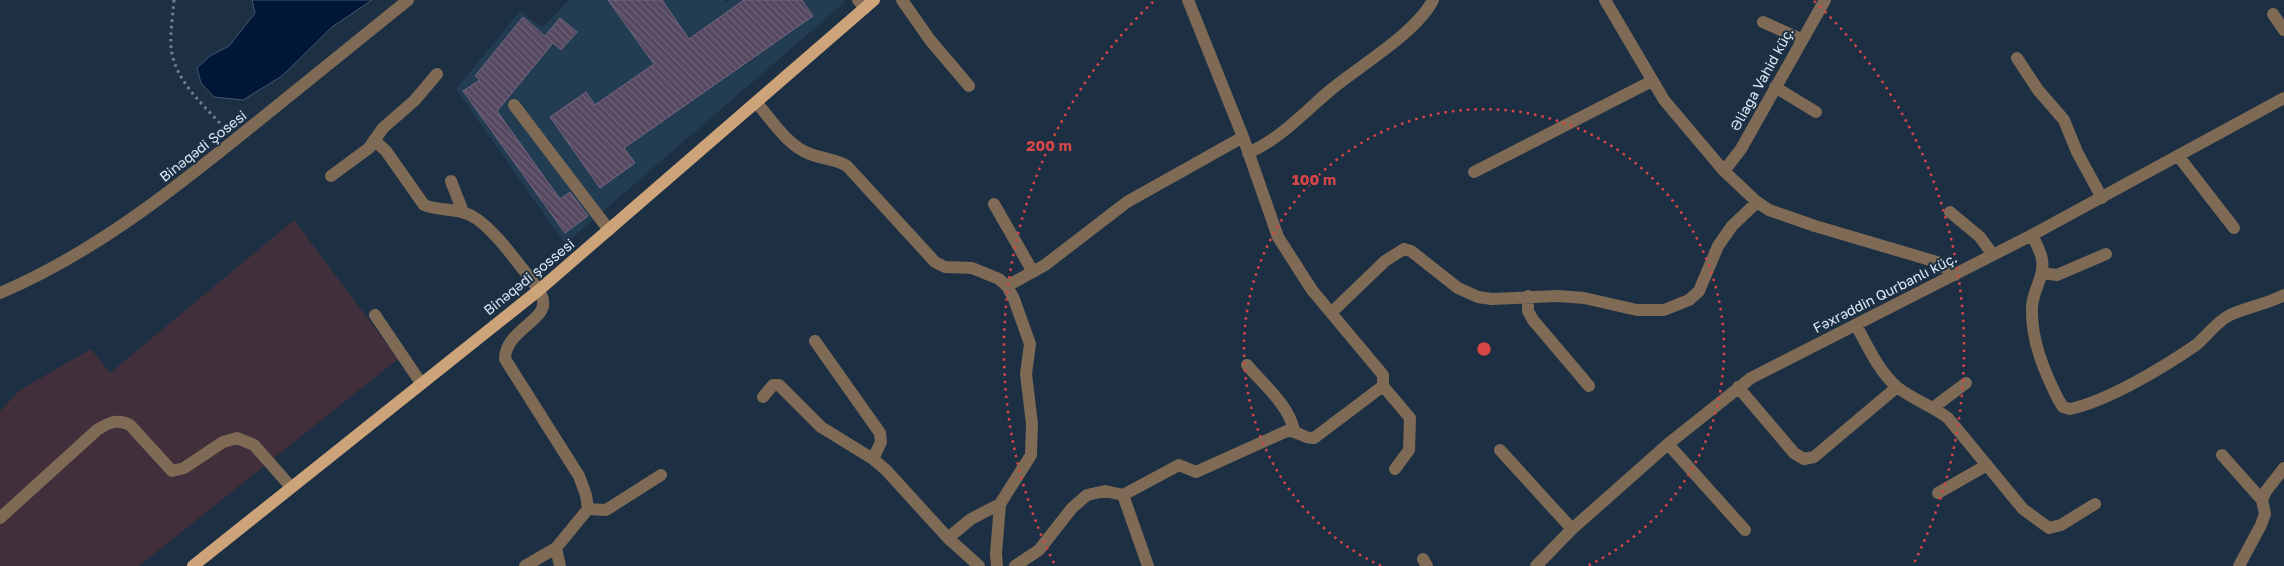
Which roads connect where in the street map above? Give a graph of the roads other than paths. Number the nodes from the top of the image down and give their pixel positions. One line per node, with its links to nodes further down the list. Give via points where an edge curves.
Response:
1 (408, 0): 44 (street, Binəqədi Şosesi, via 176,188 103,239 61,264)
2 (902, 0): 15 (street)
3 (1188, 0): 21 (street)
4 (1432, 0): 23 (street, via 1403,34 1331,89 1272,140)
5 (1605, 0): 14 (street)
6 (1825, 0): 11 (street, Əliağa Vahid küç.)
7 (866, 3): 18 (main road, Binəqədi şossesi)
8 (2273, 14): 10 (street)
9 (1763, 22): 11 (street)
10 (2284, 30)
11 (1801, 39): 16 (street, Əliağa Vahid küç.)
12 (2017, 58): 29 (street, via 2038,90 2064,120)
13 (437, 74): 22 (street)
14 (1652, 81): 25 (street); 26 (street)
15 (969, 86)
16 (1775, 87): 20 (street); 25 (street, Əliağa Vahid küç.)
17 (2284, 98): 24 (street, Fəxrəddin Qurbanlı küç.)
18 (757, 103): 35 (main road, Binəqədi şossesi); 42 (street, via 799,148 847,166 935,262 945,267 972,268 988,273)
19 (514, 105): 35 (street)
20 (1816, 112)
21 (1243, 137): 23 (street); 39 (street, via 1128,202)
22 (374, 140): 27 (street, via 355,160); 32 (street, via 386,151 424,205)
23 (1248, 153): 47 (street, via 1265,206 1282,244 1312,290)
24 (2179, 157): 29 (street, Fəxrəddin Qurbanlı küç.); 34 (street)
25 (1724, 171): 30 (street)
26 (1474, 172)
27 (331, 176)
28 (451, 181): 32 (street)
29 (2102, 198): 36 (street, Fəxrəddin Qurbanlı küç.)
30 (1757, 202): 41 (street, via 1806,224 1936,262); 46 (street, via 1732,226 1718,246 1699,291 1675,307 1637,310 1584,298)
31 (994, 204): 39 (street)
32 (463, 212): 43 (street, via 490,231)
33 (1950, 212): 38 (street, via 1980,237)
34 (2234, 228)
35 (609, 230): 43 (main road, Binəqədi şossesi)
36 (2032, 235): 38 (street, Fəxrəddin Qurbanlı küç.); 40 (street, via 2042,259)
37 (2106, 254): 40 (street, via 2057,275)
38 (1993, 255): 41 (street, Fəxrəddin Qurbanlı küç.)
39 (1033, 272): 42 (street)
40 (2042, 273): 45 (street, via 2033,295 2035,339 2046,375 2058,399 2063,407 2070,409 2115,391 2163,366 2205,338 2215,325 2230,315)
41 (1954, 275): 49 (street, Fəxrəddin Qurbanlı küç.)
42 (1007, 286): 73 (street, via 1030,344 1026,389 1032,424 1031,455)
43 (539, 290): 52 (main road, Binəqədi şossesi); 75 (street, via 544,302 542,311 509,341 505,360 579,476)
44 (0, 293)
45 (2284, 295)
46 (1528, 296): 47 (street, via 1492,299 1466,292 1411,250 1404,249 1384,261); 55 (street, via 1532,320)
47 (1332, 312): 54 (street, via 1383,375)
48 (375, 315): 52 (street)
49 (1856, 325): 56 (street, Fəxrəddin Qurbanlı küç., via 1777,363); 57 (street)
50 (815, 340): 64 (street, via 880,433 881,442)
51 (1247, 365): 60 (street, via 1284,407)
52 (421, 383): 69 (main road, Binəqədi şossesi)
53 (1966, 383): 59 (street)
54 (1382, 386): 60 (street, via 1314,438 1306,438); 67 (street, via 1410,418 1409,450)
55 (1589, 386)
56 (1738, 387): 57 (street, via 1794,453 1804,459 1814,457); 61 (street, Fəxrəddin Qurbanlı küç.)
57 (1897, 387): 59 (street)
58 (763, 397): 64 (street, via 773,385 779,385 821,427)
59 (1934, 407): 65 (street, via 1948,418)
60 (1294, 430): 71 (street, via 1278,434 1196,472 1183,465 1174,466)
61 (1668, 444): 77 (street, Fəxrəddin Qurbanlı küç.); 78 (street)
62 (1500, 450): 77 (street)
63 (2222, 455): 72 (street)
64 (873, 459): 79 (street)
65 (1987, 465): 70 (street); 74 (street, via 2023,509 2049,528 2061,525)
66 (2284, 468): 72 (street)
67 (1395, 469)
68 (661, 475): 75 (street, via 606,510)
69 (291, 487): 76 (street, via 254,445 237,438 224,442 184,468 172,471 130,425 110,422 97,430); 81 (main road, Binəqədi şossesi)
70 (1938, 492)
71 (1123, 495): 86 (street, via 1104,491 1087,495 1072,508 1039,550); 87 (street)
72 (2262, 500): 89 (street, via 2265,514 2261,526)
73 (1000, 504): 79 (street, via 972,518); 85 (street)
74 (2095, 504)
75 (588, 509): 80 (street)
76 (0, 518)
77 (1572, 530): 88 (street, Fəxrəddin Qurbanlı küç.)
78 (1745, 530)
79 (948, 538): 84 (street)
80 (556, 548): 82 (street); 83 (street)
81 (193, 566)
82 (525, 566)
83 (560, 566)
84 (979, 566)
85 (997, 566)
86 (1015, 566)
87 (1148, 566)
88 (1536, 566)
89 (2239, 566)

